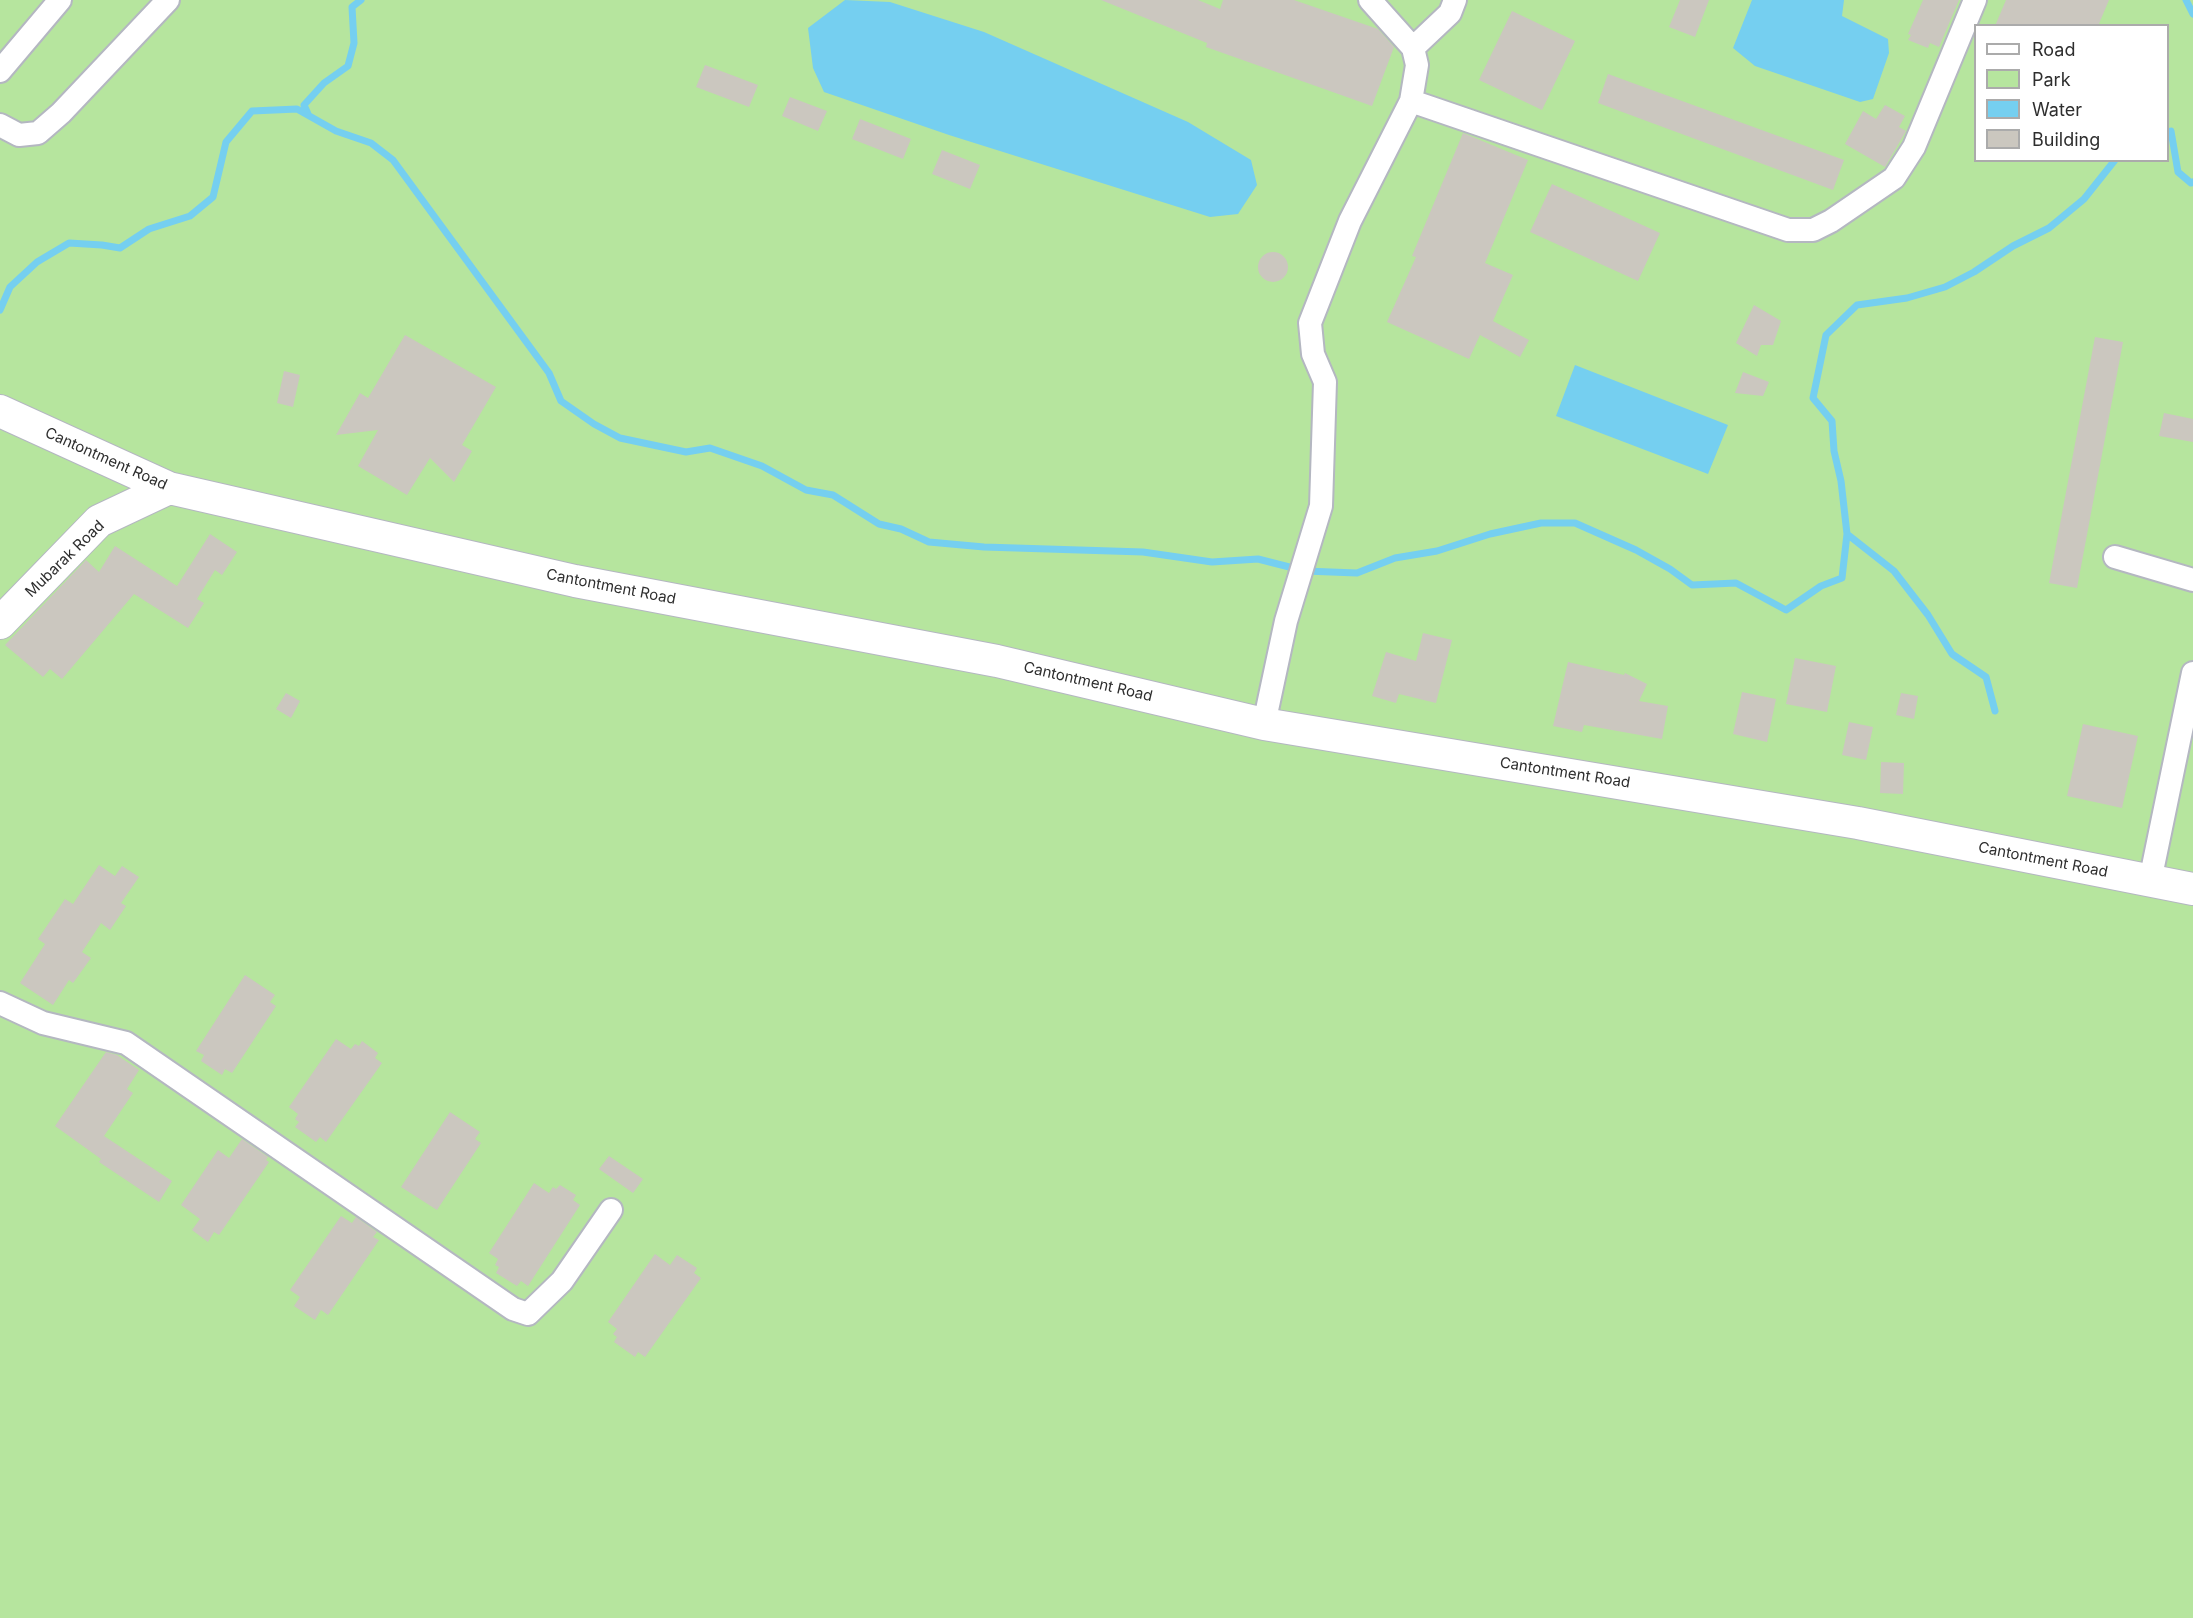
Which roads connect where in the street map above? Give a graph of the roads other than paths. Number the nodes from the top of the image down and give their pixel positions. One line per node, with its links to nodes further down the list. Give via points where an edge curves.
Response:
1 (60, 0): 7 (street)
2 (168, 0): 9 (street, via 38,134 19,135)
3 (1370, 0): 6 (street)
4 (1455, 0): 6 (street, via 1450,13)
5 (1975, 0): 8 (street, via 1914,147 1894,178 1813,230 1788,230)
6 (1413, 48): 8 (street, via 1417,65)
7 (0, 71)
8 (1411, 101): 16 (street, via 1350,221 1310,323 1313,354 1326,382 1321,506 1286,621)
9 (0, 125)
10 (0, 411): 11 (street, Cantontment Road)
11 (169, 488): 14 (street, Mubarak Road, via 99,521); 16 (street, Cantontment Road, via 575,581 997,661)
12 (2115, 557): 13 (street)
13 (2193, 580)
14 (0, 623)
15 (2193, 673): 17 (street)
16 (1264, 724): 17 (street, Cantontment Road, via 1858,822)
17 (2150, 881): 18 (street, Cantontment Road)
18 (2193, 889)
19 (0, 1004): 20 (street, via 43,1023 126,1043 513,1309 528,1314 562,1281)
20 (611, 1210)

